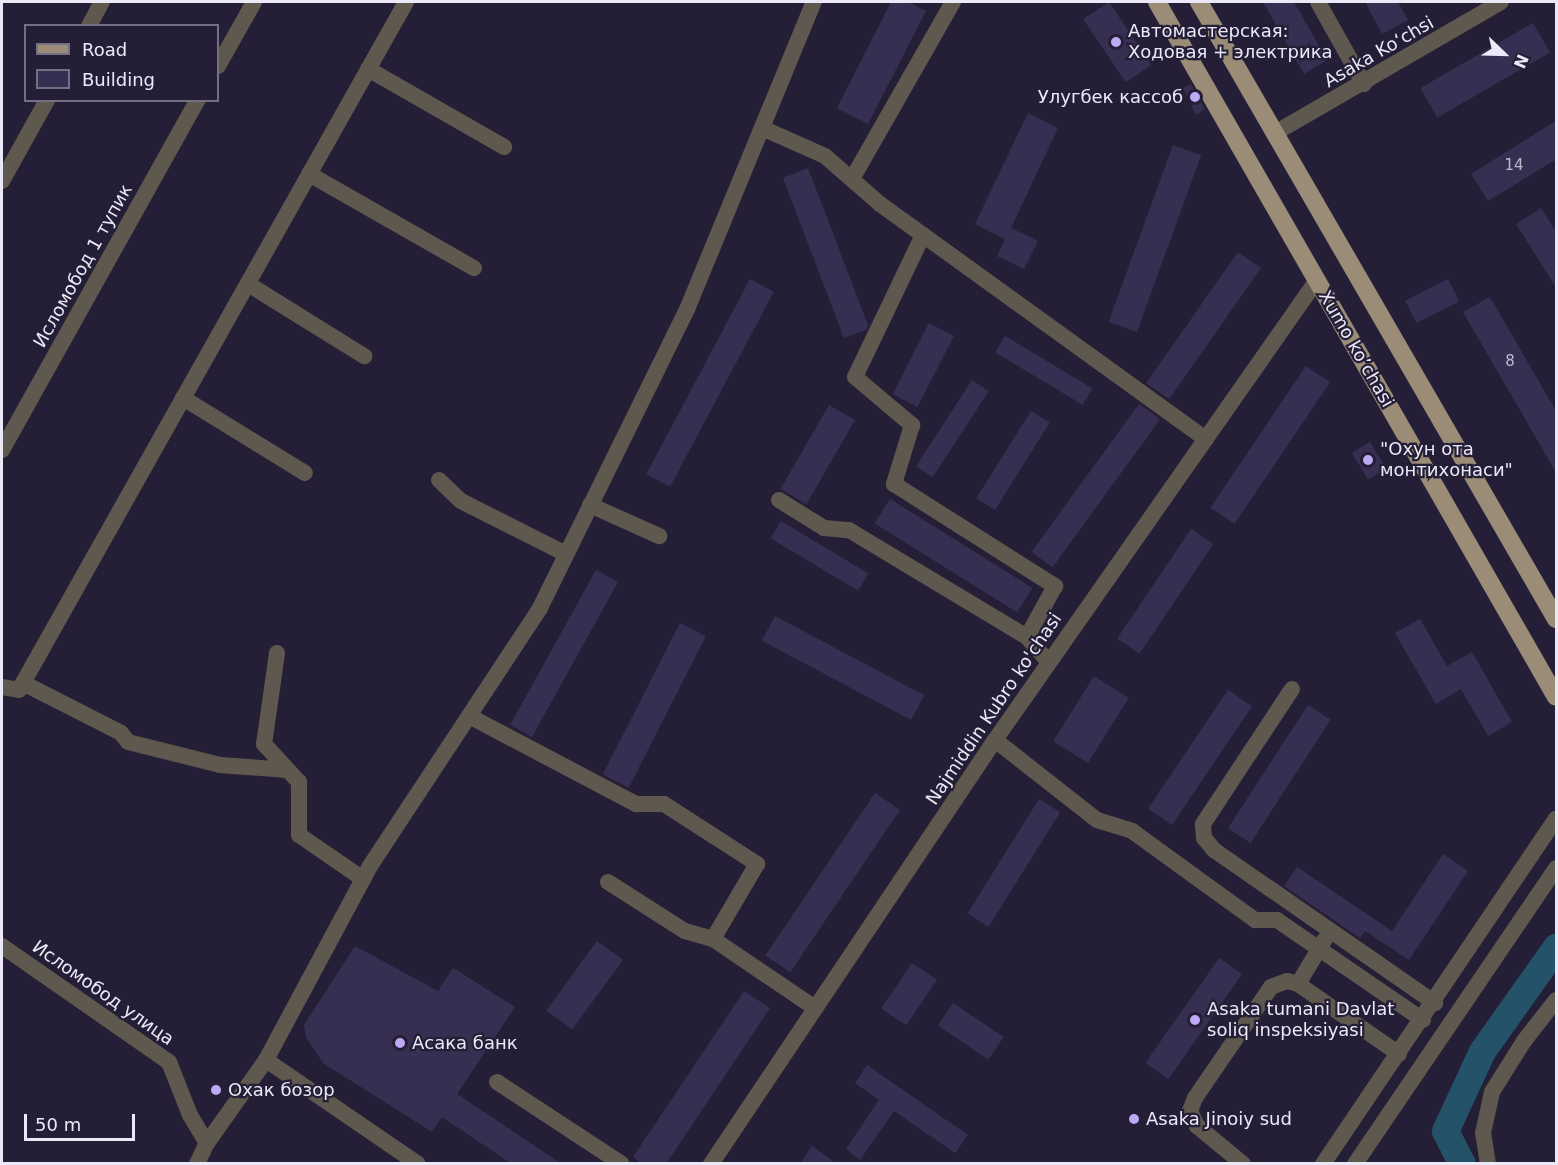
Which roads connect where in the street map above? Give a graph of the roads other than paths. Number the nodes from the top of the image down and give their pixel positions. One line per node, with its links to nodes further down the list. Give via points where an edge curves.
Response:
1 (102, 2): 10 (street)
2 (254, 2): 11 (street)
3 (406, 2): 12 (street)
4 (814, 2): 16 (street)
5 (953, 2): 20 (street)
6 (1157, 2): 24 (main road, Xumo ko’chasi)
7 (1199, 2): 17 (main road)
8 (1318, 2): 13 (street)
9 (1501, 2): 13 (street, Asaka Koʻchsi)
10 (90, 24)
11 (219, 64)
12 (368, 69): 18 (street); 19 (street)
13 (1364, 84): 17 (street, Asaka Koʻchsi)
14 (46, 102): 21 (street)
15 (197, 102): 29 (street, Исломобод 1 тупик)
16 (762, 128): 20 (street, via 825,156); 33 (street, via 688,308)
17 (1275, 133): 36 (main road)
18 (504, 147)
19 (309, 174): 23 (street); 25 (street)
20 (852, 179): 22 (street)
21 (2, 181)
22 (923, 235): 28 (street); 37 (street, via 855,377 912,425 894,484 1055,586)
23 (474, 268)
24 (1317, 280): 28 (street, Najmiddin Kubro ko'chasi); 43 (main road, Xumo ko’chasi)
25 (248, 284): 26 (street); 27 (street)
26 (364, 356)
27 (183, 398): 30 (street); 40 (street)
28 (1206, 439): 39 (street, Najmiddin Kubro ko'chasi)
29 (2, 450)
30 (305, 473)
31 (439, 480): 35 (street, via 461,501)
32 (779, 500): 37 (street, via 824,528 849,530)
33 (590, 505): 34 (street); 35 (street)
34 (659, 536)
35 (566, 554): 44 (street, via 540,608)
36 (1557, 619)
37 (1027, 637): 39 (street)
38 (277, 653): 46 (street, via 264,744)
39 (1049, 662): 45 (street, Najmiddin Kubro ko'chasi)
40 (23, 683): 41 (street, via 19,690); 46 (street, via 121,733 128,742 220,765)
41 (2, 687)
42 (1292, 688): 51 (street, via 1203,824 1204,838 1214,850)
43 (1557, 697)
44 (468, 716): 49 (street); 52 (street, via 636,804 664,804 757,864)
45 (995, 740): 54 (street, via 1097,819 1132,831 1255,920 1277,920); 58 (street, Najmiddin Kubro ko'chasi)
46 (288, 770): 49 (street, via 299,782 299,836)
47 (1557, 818): 57 (street)
48 (1557, 868): 65 (street)
49 (363, 879): 61 (street)
50 (608, 882): 52 (street, via 685,931)
51 (1330, 931): 54 (street); 57 (street)
52 (713, 939): 58 (street)
53 (2, 946): 64 (street, Исломобод улица, via 169,1062 190,1115)
54 (1320, 949): 55 (street); 59 (street)
55 (1298, 984): 60 (street); 70 (street, via 1287,981 1271,987 1192,1103 1190,1112 1197,1126)
56 (1557, 1000): 73 (street, via 1524,1041 1492,1092 1483,1133)
57 (1435, 1003): 59 (street)
58 (815, 1008): 69 (street, Najmiddin Kubro ko'chasi)
59 (1423, 1020): 60 (street)
60 (1399, 1054): 63 (street)
61 (266, 1060): 64 (street); 67 (street)
62 (497, 1082): 68 (street)
63 (1347, 1129): 65 (street); 71 (street)
64 (207, 1143): 66 (street)
65 (1368, 1143): 72 (street)
66 (197, 1164)
67 (418, 1164)
68 (622, 1164)
69 (711, 1164)
70 (1243, 1164)
71 (1323, 1164)
72 (1355, 1164)
73 (1488, 1164)

